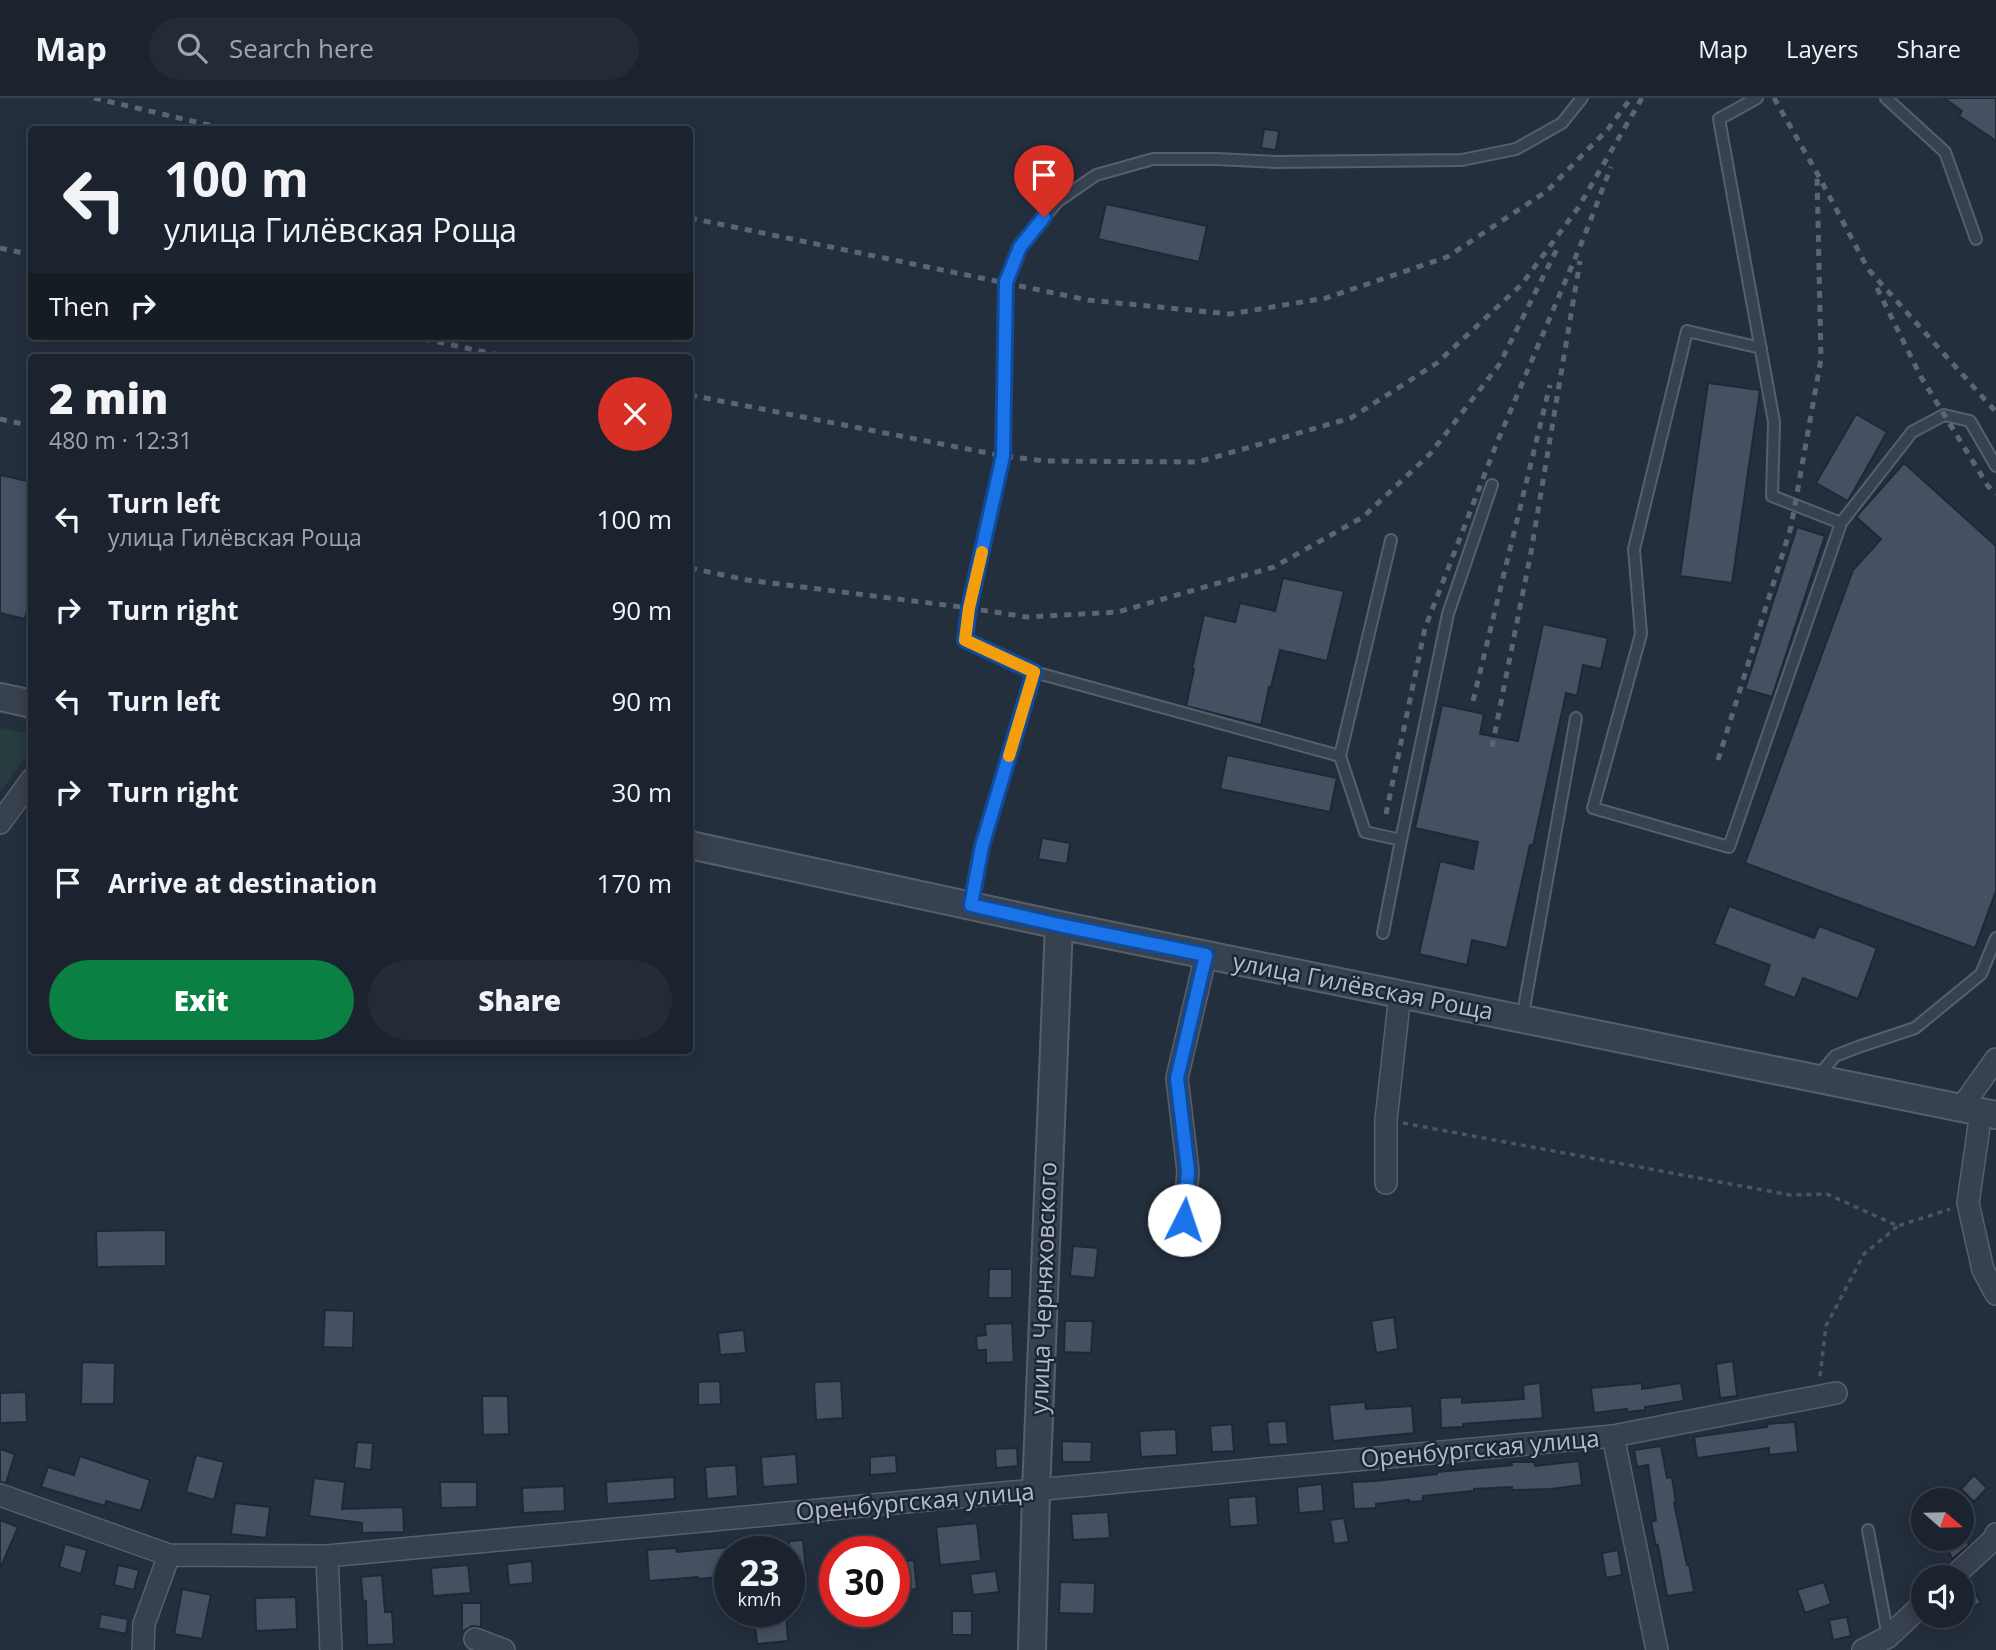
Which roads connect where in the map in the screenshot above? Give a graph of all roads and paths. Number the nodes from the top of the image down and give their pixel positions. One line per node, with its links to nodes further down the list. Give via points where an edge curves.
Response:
1 (1582, 98): 10 (lane, via 1562,124 1516,149 1462,160 1153,159 1096,175 1057,202 1020,247 1006,282 1003,456 965,640)
2 (1757, 98): 5 (lane, via 1719,119)
3 (1886, 98): 4 (lane, via 1945,152)
4 (1976, 239)
5 (1761, 348): 8 (lane, via 1774,422 1772,496); 8 (lane, via 1687,331 1634,549 1641,634 1593,808 1729,847)
6 (1996, 466): 8 (lane, via 1970,421 1944,415 1912,432)
7 (1492, 485): 17 (lane, via 1448,614)
8 (1841, 523)
9 (1391, 540): 14 (lane)
10 (1034, 672): 14 (lane); 19 (lane, via 982,846)
11 (0, 697): 12 (street)
12 (28, 703)
13 (1576, 718): 25 (lane)
14 (1339, 756): 17 (lane, via 1365,832)
15 (28, 784): 16 (street)
16 (0, 823)
17 (1401, 840): 21 (lane)
18 (693, 846): 19 (street, улица Гилёвская Роща)
19 (971, 905): 20 (street, улица Гилёвская Роща)
20 (1059, 925): 23 (street, улица Гилёвская Роща); 37 (street, улица Черняховского)
21 (1383, 933)
22 (1996, 938): 27 (lane, via 1981,974 1915,1028 1835,1056)
23 (1206, 955): 24 (street, улица Гилёвская Роща); 32 (street, via 1177,1078 1188,1171)
24 (1401, 995): 25 (street, улица Гилёвская Роща); 29 (street)
25 (1522, 1019): 27 (street, улица Гилёвская Роща)
26 (1996, 1059): 28 (street)
27 (1816, 1079): 28 (street, улица Гилёвская Роща)
28 (1980, 1112): 31 (street)
29 (1385, 1120): 30 (street); 33 (path, via 1790,1195 1827,1194)
30 (1386, 1183)
31 (1968, 1203): 33 (path); 34 (street, via 1983,1270)
32 (1184, 1220)
33 (1898, 1226): 35 (path, via 1864,1254 1826,1326)
34 (1996, 1294)
35 (1827, 1395): 36 (street, Оренбургская улица)
36 (1614, 1436): 37 (street, Оренбургская улица); 51 (street)
37 (1036, 1491): 42 (street, Оренбургская улица); 50 (street, улица Черняховского)
38 (0, 1495): 41 (street, Оренбургская улица)
39 (1868, 1530): 46 (lane)
40 (1996, 1534): 43 (street)
41 (169, 1555): 42 (street, Оренбургская улица); 47 (street, via 144,1624)
42 (327, 1556): 48 (street)
43 (1966, 1565)
44 (1911, 1619): 46 (street)
45 (475, 1639): 49 (street)
46 (1891, 1644): 52 (street)
47 (143, 1650)
48 (331, 1650)
49 (504, 1650)
50 (1029, 1650)
51 (1657, 1650)
52 (1863, 1650)

